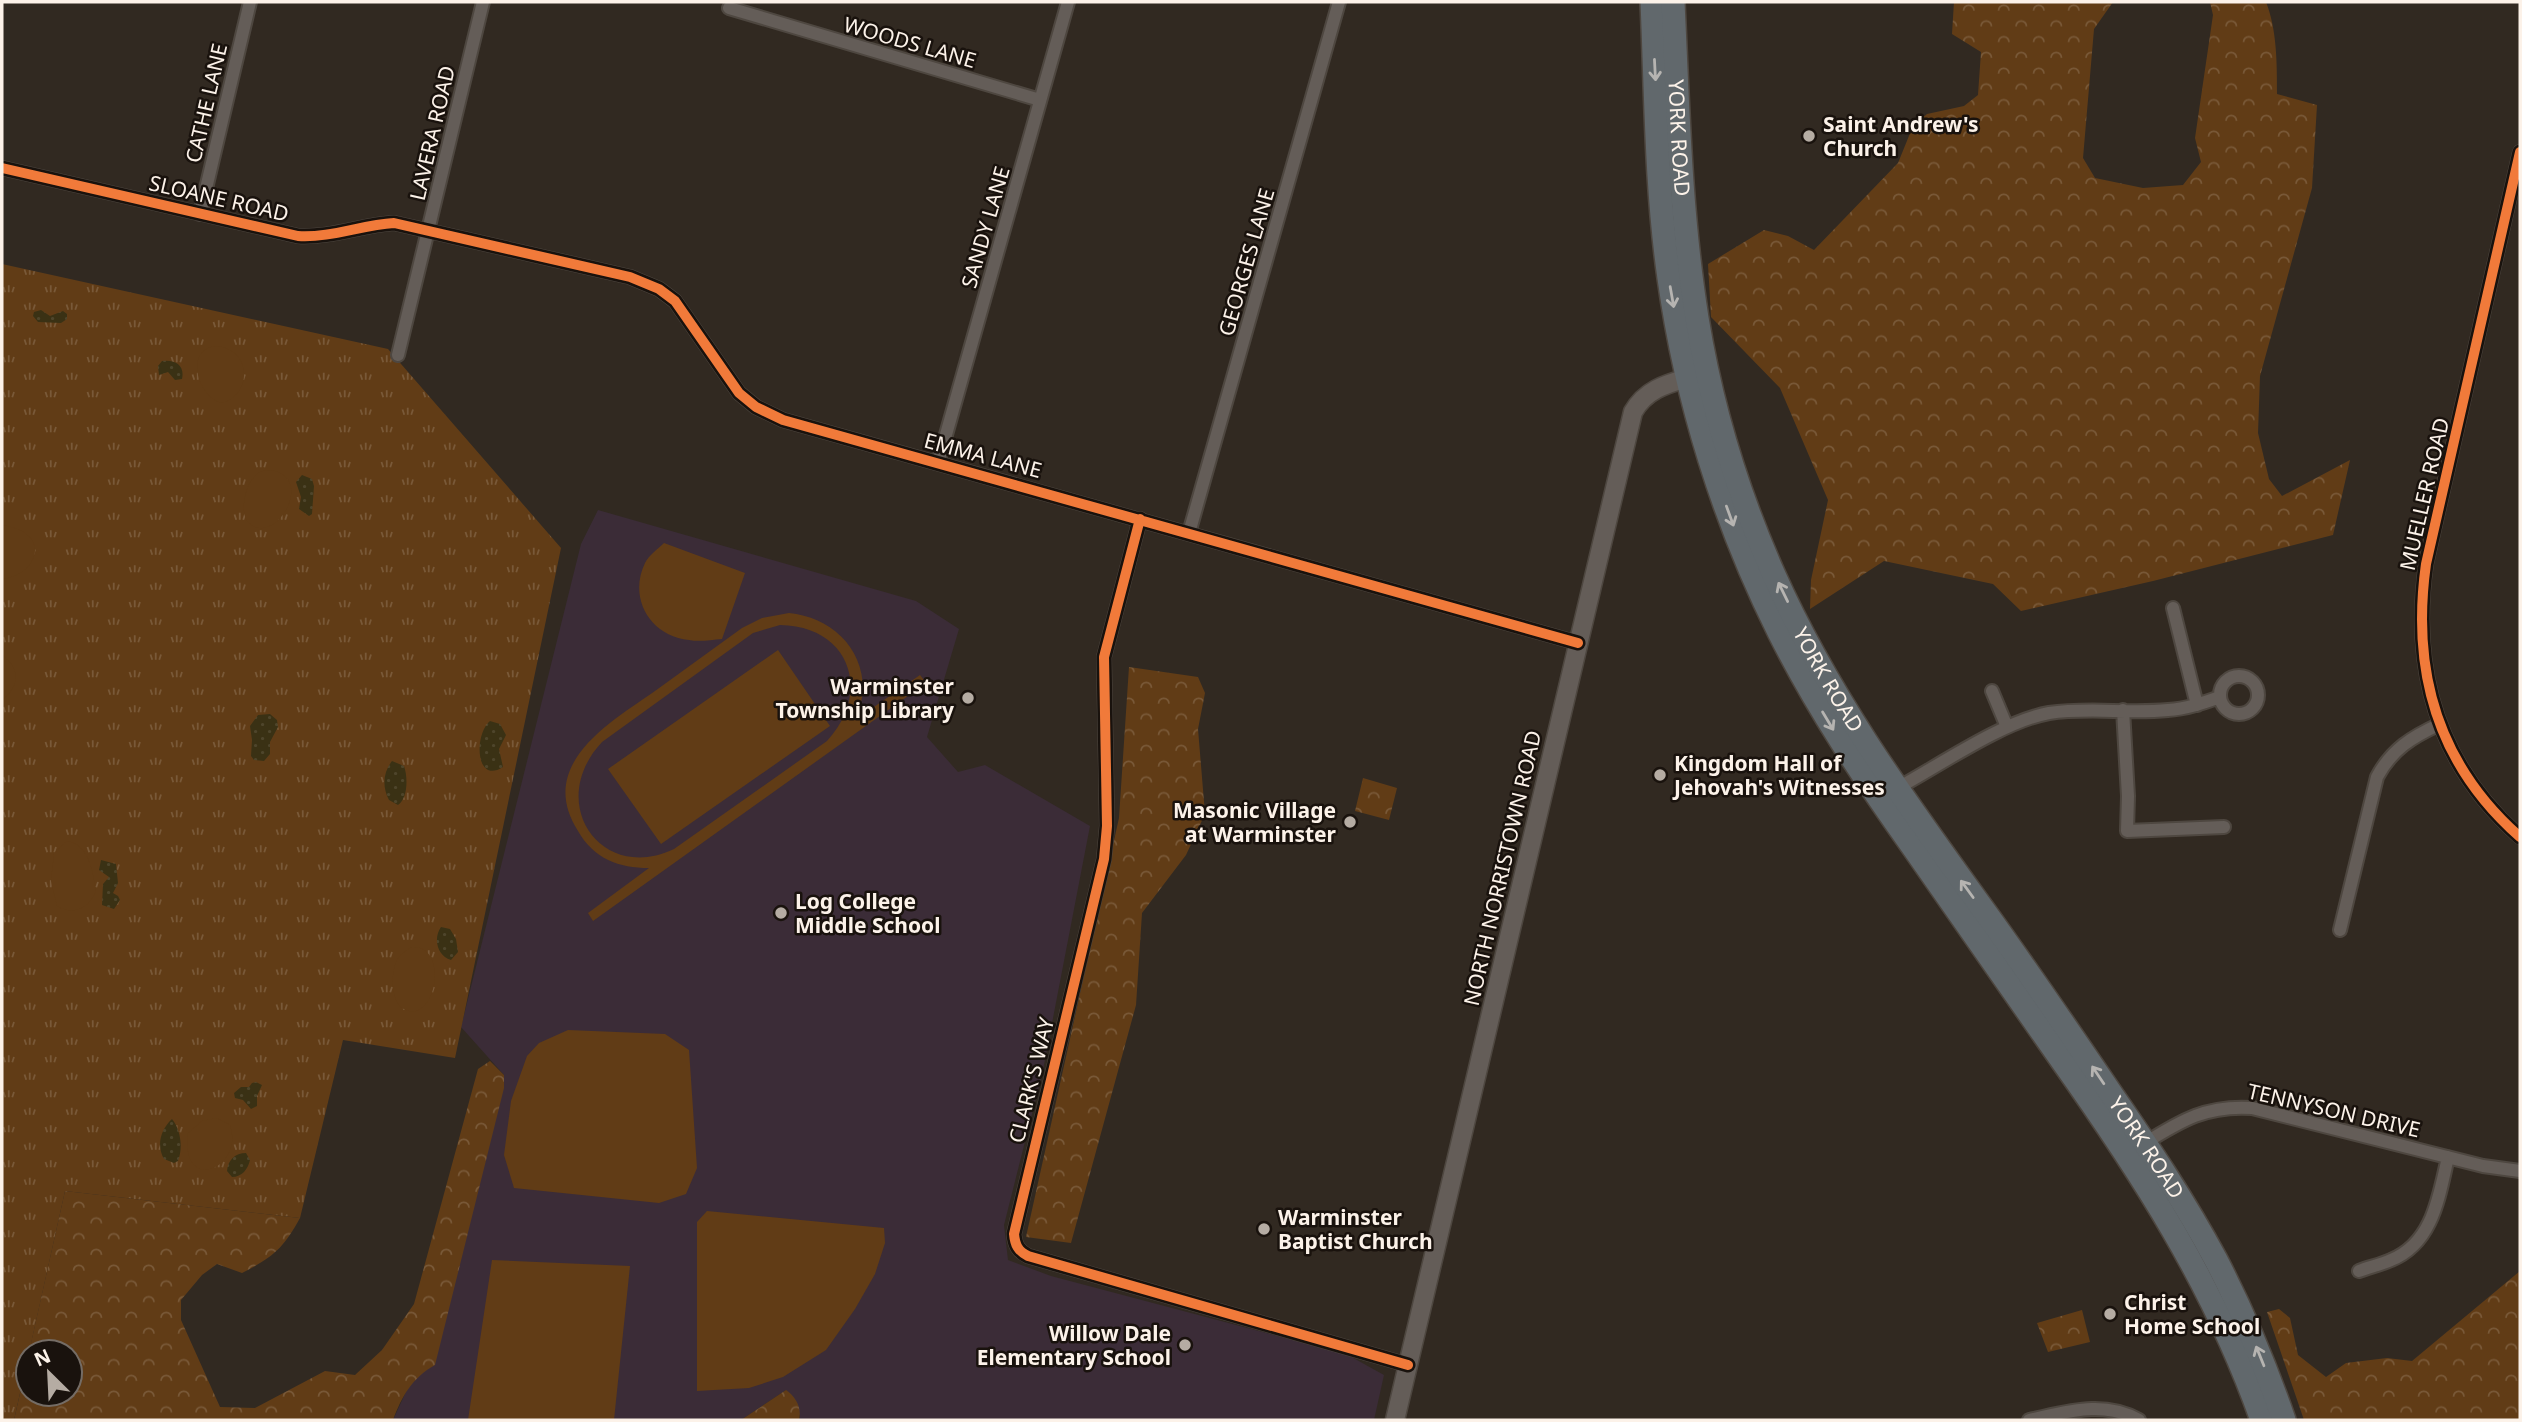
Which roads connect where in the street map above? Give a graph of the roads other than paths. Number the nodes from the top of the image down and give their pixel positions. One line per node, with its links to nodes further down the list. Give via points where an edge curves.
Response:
1 (250, 2): 11 (street, CATHE LANE)
2 (483, 2): 12 (street, LAVERA ROAD)
3 (1068, 2): 8 (street, SANDY LANE)
4 (1339, 2): 17 (street, GEORGES LANE)
5 (1652, 2): 14 (highway, YORK ROAD, one-way to 14, via 1669,279)
6 (1673, 2): 14 (highway, YORK ROAD)
7 (729, 8): 8 (street, WOODS LANE)
8 (1040, 100): 15 (street, SANDY LANE)
9 (2520, 152): 24 (street, MUELLER ROAD, via 2426,564 2422,655)
10 (2, 168): 11 (street, SLOANE ROAD)
11 (200, 214): 12 (street, SLOANE ROAD, via 298,236 326,236 394,223)
12 (429, 230): 13 (street, LAVERA ROAD); 15 (street, EMMA LANE, via 647,283 683,311 725,375 756,407 783,420)
13 (398, 355)
14 (1698, 375): 19 (street, NORTH NORRISTOWN ROAD, via 1658,387 1633,412); 26 (highway, YORK ROAD, via 1719,485 1756,583 1817,703)
15 (938, 463): 16 (street, EMMA LANE)
16 (1140, 519): 17 (street, EMMA LANE); 34 (street, CLARK'S WAY, via 1104,657 1104,859 1015,1243 1028,1256)
17 (1189, 533): 19 (street, EMMA LANE)
18 (2173, 608): 22 (street)
19 (1578, 643): 34 (street, NORTH NORRISTOWN ROAD)
20 (1992, 691): 25 (street)
21 (2220, 697): 22 (street)
22 (2197, 705): 23 (street)
23 (2123, 710): 25 (street, via 2045,714); 27 (street, via 2127,831)
24 (2440, 724): 28 (street, MUELLER ROAD, via 2466,776); 29 (street, via 2398,748 2377,778)
25 (2007, 727): 26 (street)
26 (1888, 793): 30 (highway, YORK ROAD, one-way to 26); 38 (highway, YORK ROAD, via 2155,1197 2197,1270)
27 (2224, 827)
28 (2520, 837)
29 (2340, 930)
30 (2145, 1143): 31 (street, TENNYSON DRIVE, via 2180,1121 2235,1107 2265,1110); 39 (highway, YORK ROAD, one-way to 30, via 2230,1287)
31 (2448, 1157): 32 (street, TENNYSON DRIVE); 33 (street, via 2436,1209 2423,1234 2402,1254)
32 (2520, 1171)
33 (2358, 1271)
34 (1408, 1365): 35 (street, NORTH NORRISTOWN ROAD)
35 (1395, 1420)
36 (2029, 1420): 37 (street, via 2098,1408)
37 (2139, 1420)
38 (2262, 1420)
39 (2284, 1420)

